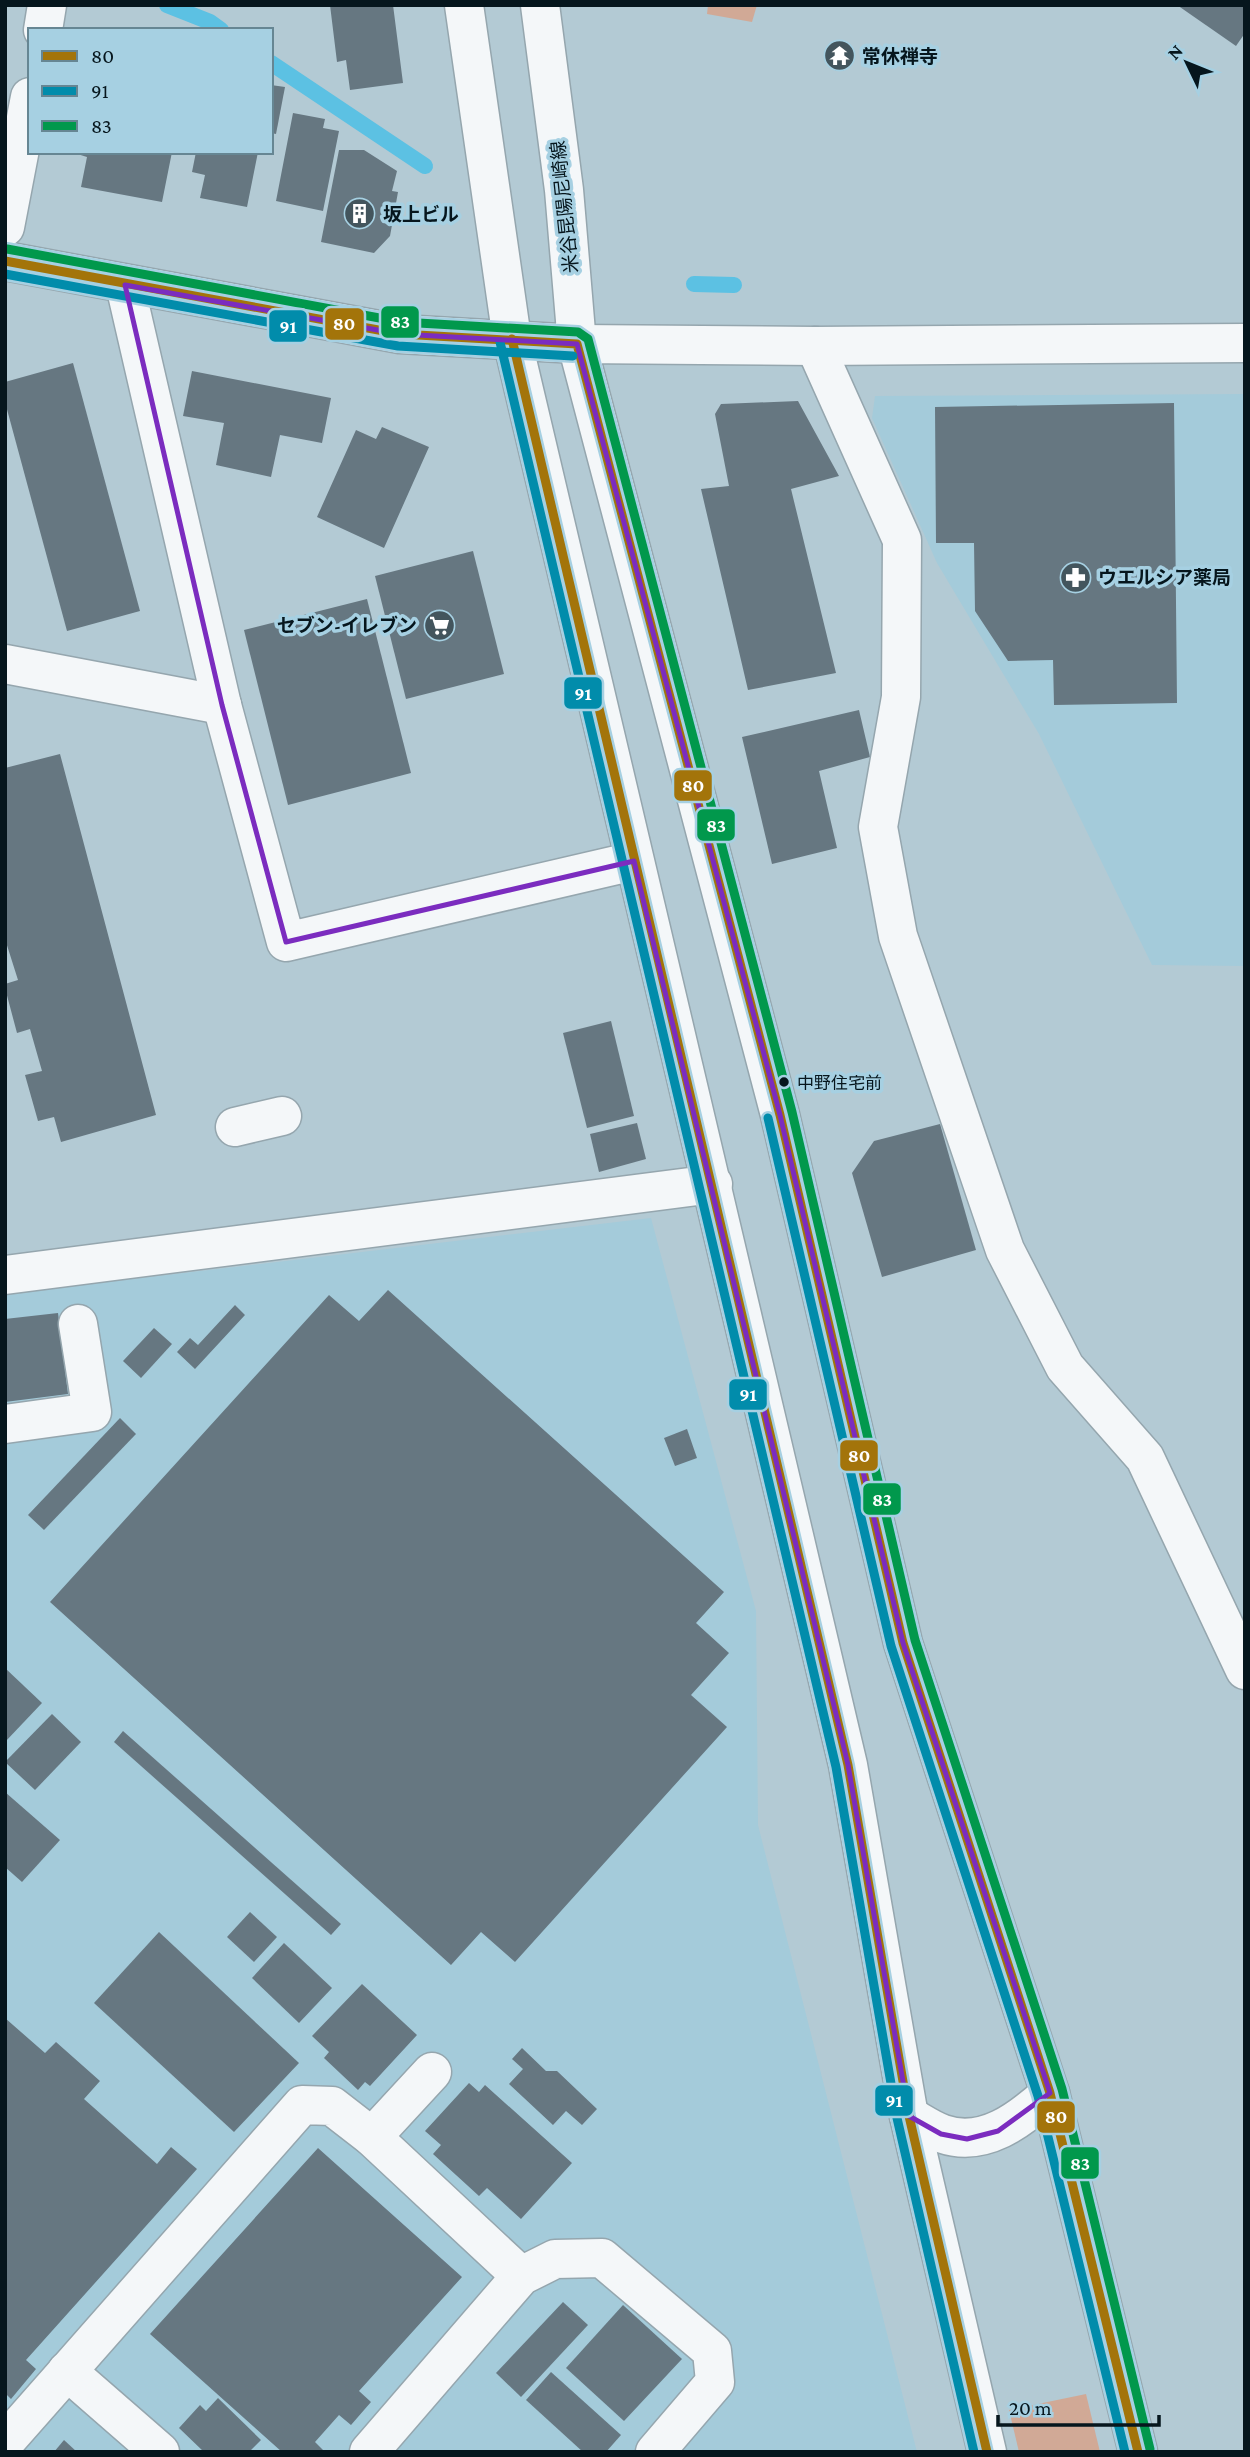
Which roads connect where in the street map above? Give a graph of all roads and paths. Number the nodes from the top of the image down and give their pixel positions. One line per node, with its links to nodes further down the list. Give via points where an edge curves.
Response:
1 (47, 5): 4 (street)
2 (464, 5): 9 (street)
3 (541, 5): 11 (street, 米谷昆陽尼崎線)
4 (43, 28)
5 (28, 107): 6 (street)
6 (5, 227)
7 (5, 261): 8 (street)
8 (125, 285): 9 (street, via 400,334); 14 (street)
9 (512, 339): 11 (street); 15 (street)
10 (1245, 342): 12 (street)
11 (577, 344): 12 (street); 24 (street, 米谷昆陽尼崎線, via 780,1115 903,1643)
12 (815, 346): 22 (street, via 902,540 901,697 878,827 898,936 1005,1251 1065,1367 1145,1458)
13 (5, 664): 14 (street)
14 (222, 705): 15 (street, via 286,942)
15 (634, 861): 18 (street)
16 (282, 1116): 17 (street)
17 (235, 1127)
18 (713, 1184): 19 (street); 25 (street, via 848,1765)
19 (5, 1275)
20 (78, 1324): 21 (street, via 92,1412)
21 (5, 1424)
22 (1245, 1670)
23 (432, 2072): 26 (street)
24 (1050, 2093): 25 (street, via 998,2131 967,2139 941,2134); 34 (street, 米谷昆陽尼崎線)
25 (909, 2116): 33 (street)
26 (372, 2137): 27 (street); 28 (street, via 332,2106 302,2105)
27 (521, 2276): 31 (street); 32 (street, via 555,2259 602,2258 712,2351 715,2382)
28 (67, 2371): 29 (street); 30 (street)
29 (5, 2442)
30 (160, 2452)
31 (369, 2452)
32 (655, 2452)
33 (987, 2452)
34 (1138, 2452)

